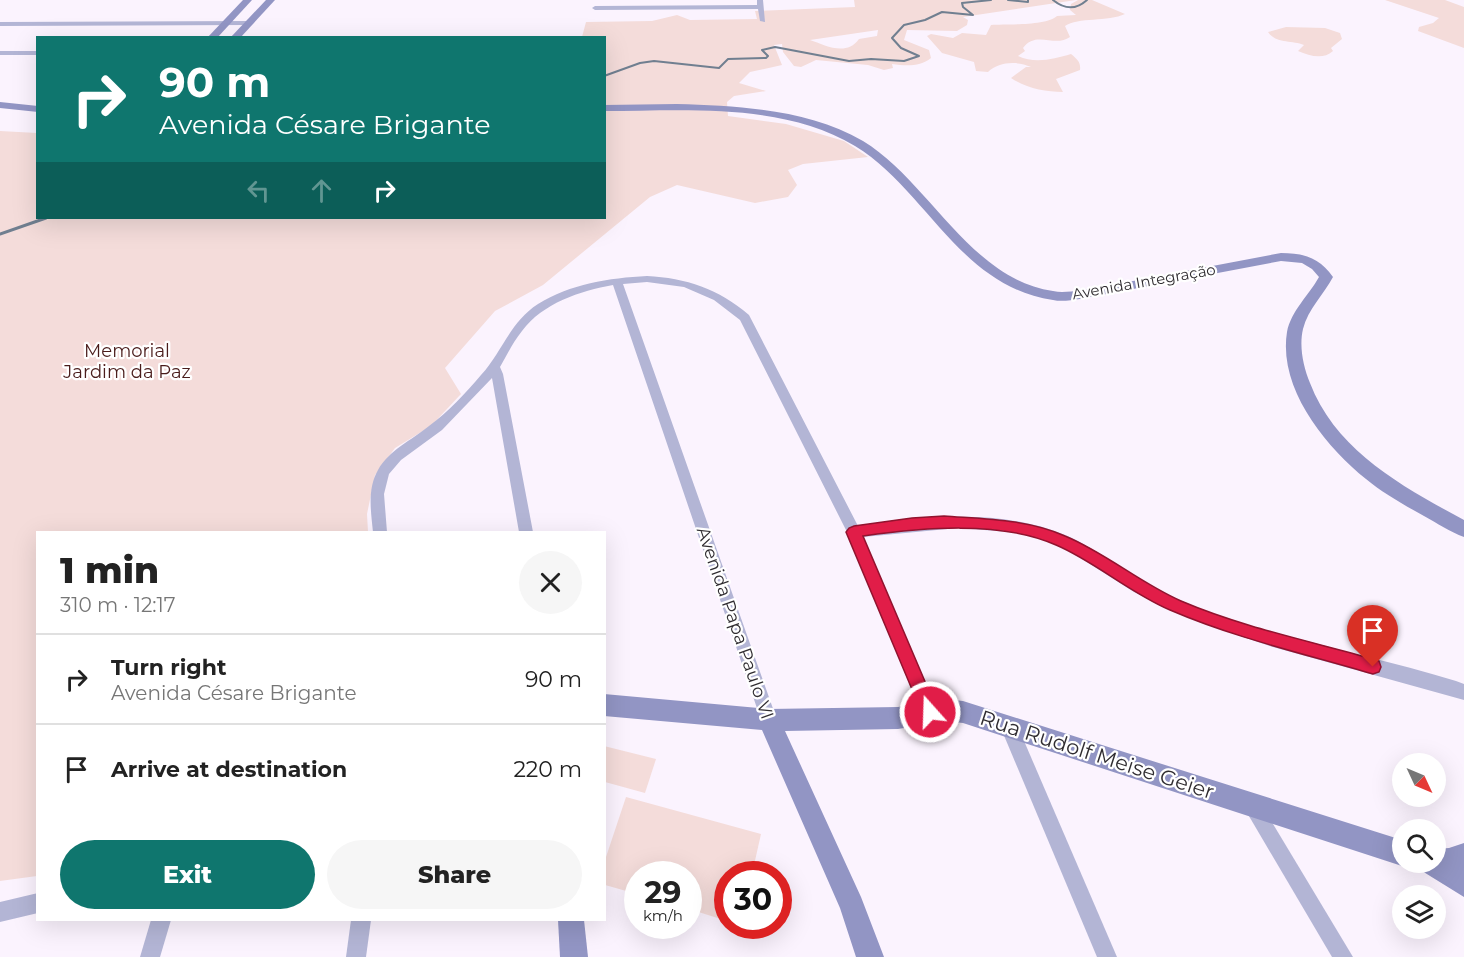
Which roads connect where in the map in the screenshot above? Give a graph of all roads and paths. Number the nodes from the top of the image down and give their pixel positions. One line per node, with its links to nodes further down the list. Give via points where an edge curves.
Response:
1 (248, 0): 6 (main road)
2 (271, 0): 7 (main road)
3 (760, 4): 4 (street); 5 (street)
4 (595, 8)
5 (763, 21)
6 (225, 23): 7 (street); 8 (street); 9 (main road)
7 (249, 23): 10 (main road)
8 (0, 24)
9 (213, 36)
10 (236, 36)
11 (0, 53): 12 (street)
12 (36, 53)
13 (0, 94): 14 (main road)
14 (28, 96)
15 (0, 105): 17 (main road)
16 (606, 108): 20 (main road, Avenida Integração, via 744,110 810,124 847,137 888,165 978,259 1003,278 1052,296 1080,295 1281,257 1309,261 1321,268 1326,277 1299,316 1295,331 1293,350 1301,388 1347,451 1373,474)
17 (36, 109)
18 (617, 282): 19 (street, via 545,304 513,334); 23 (street, via 656,280 683,284 722,300 745,318); 27 (street, Avenida Papa Paulo VI)
19 (494, 368): 21 (street, via 436,428 408,446 386,469 379,483); 22 (street)
20 (1464, 529)
21 (380, 531)
22 (526, 531)
23 (854, 532): 24 (street, via 944,522 1035,532 1061,540 1159,597 1218,622); 26 (street)
24 (1464, 692)
25 (606, 705): 27 (main road, Rua Rudolf Meise Geier)
26 (930, 712): 27 (main road, Rua Rudolf Meise Geier, via 897,718); 28 (main road, Rua Rudolf Meise Geier, via 963,712)
27 (768, 720): 43 (main road, Avenida Papa Paulo VI, via 852,906)
28 (1009, 726): 29 (main road, Rua Rudolf Meise Geier); 44 (street)
29 (1252, 805): 30 (main road, Rua Rudolf Meise Geier); 45 (street)
30 (1392, 850)
31 (1464, 856): 32 (main road)
32 (1446, 861)
33 (1446, 872): 34 (main road)
34 (1464, 884)
35 (36, 903): 36 (street)
36 (0, 912)
37 (161, 921): 40 (street)
38 (361, 921): 41 (street)
39 (571, 921): 42 (main road)
40 (150, 957)
41 (356, 957)
42 (574, 957)
43 (870, 957)
44 (1107, 957)
45 (1343, 957)

